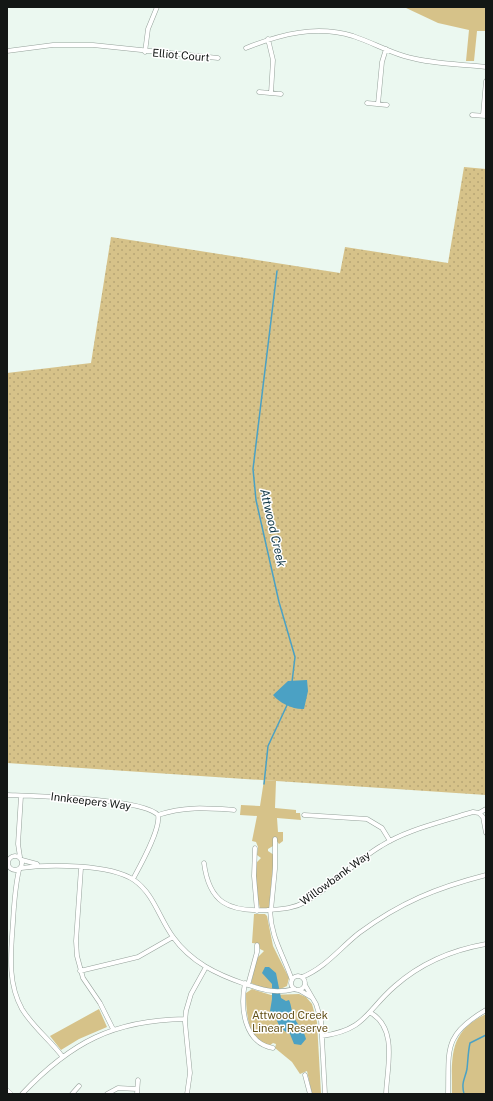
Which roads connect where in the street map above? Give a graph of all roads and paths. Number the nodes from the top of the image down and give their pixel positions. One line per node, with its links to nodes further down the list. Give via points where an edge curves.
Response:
1 (157, 7): 6 (street, via 148,28)
2 (268, 39): 3 (street); 4 (street, via 292,33 333,32); 11 (street, via 273,60)
3 (246, 48)
4 (386, 49): 8 (street, via 433,62); 14 (street, via 382,62)
5 (7, 51): 6 (street, Elliot Court, via 93,45)
6 (145, 52): 7 (street, Elliot Court)
7 (218, 58)
8 (486, 67)
9 (486, 80): 17 (street)
10 (259, 92): 11 (street)
11 (270, 93): 12 (street)
12 (281, 94)
13 (367, 103): 14 (street)
14 (378, 104): 15 (street)
15 (387, 105)
16 (472, 115): 17 (street)
17 (484, 116)
18 (7, 795): 19 (street, Innkeepers Way)
19 (21, 796): 24 (street, Innkeepers Way, via 56,796 118,803 153,811); 28 (street)
20 (486, 809): 22 (street, Willowbank Way)
21 (234, 810): 24 (street, via 192,808)
22 (479, 813): 25 (street); 27 (street, Willowbank Way, via 476,811 466,814)
23 (304, 814): 27 (street, via 367,819 382,828)
24 (158, 815): 38 (street, via 148,849)
25 (486, 834)
26 (275, 839): 40 (street, via 275,869)
27 (390, 841): 40 (street, Willowbank Way, via 304,903 288,909)
28 (18, 844): 30 (street); 31 (street)
29 (255, 848): 41 (street, via 254,876)
30 (10, 858): 31 (street); 34 (street)
31 (21, 859): 33 (street); 36 (street)
32 (204, 863): 41 (street, Willowbank Way, via 207,881 218,898 239,910)
33 (39, 865): 35 (street); 36 (street)
34 (10, 868): 36 (street); 39 (street)
35 (81, 868): 38 (street, via 113,871); 47 (street, via 76,941)
36 (20, 869): 39 (street)
37 (486, 875): 48 (street, via 448,884 410,900 358,934)
38 (133, 879): 42 (street, via 146,891)
39 (15, 884): 62 (street, via 10,963 16,997 28,1019)
40 (270, 910): 41 (street, Willowbank Way); 46 (street, via 276,944)
41 (258, 911)
42 (173, 937): 45 (street, via 184,950); 47 (street, via 138,957)
43 (486, 944): 57 (street, via 454,951 418,969 394,986)
44 (257, 945): 52 (street)
45 (206, 967): 52 (street, via 222,976); 58 (street, via 191,994)
46 (287, 967): 49 (street); 50 (street)
47 (80, 971): 59 (street, via 106,1012)
48 (313, 973): 49 (street); 51 (street)
49 (299, 977): 50 (street); 51 (street)
50 (292, 982): 53 (street); 54 (street)
51 (305, 983): 53 (street); 55 (street)
52 (246, 984): 54 (street, via 265,991); 61 (street, via 242,999 246,1027 261,1045)
53 (297, 990): 54 (street); 55 (street)
54 (283, 991)
55 (311, 998): 60 (street, via 318,1011)
56 (486, 1010): 76 (street, via 467,1021 453,1038 449,1056)
57 (371, 1013): 60 (street, via 352,1028); 75 (street, via 384,1024 388,1036)
58 (185, 1019): 59 (street, via 150,1021); 72 (street, via 190,1073)
59 (113, 1029): 62 (street)
60 (322, 1036): 74 (street)
61 (273, 1048)
62 (62, 1056): 69 (street)
63 (305, 1075): 73 (street)
64 (138, 1080): 67 (street)
65 (79, 1086): 70 (street)
66 (7, 1091): 68 (street)
67 (137, 1092): 71 (street, via 118,1088)
68 (10, 1094)
69 (22, 1094)
70 (72, 1094)
71 (107, 1094)
72 (187, 1094)
73 (310, 1094)
74 (325, 1094)
75 (386, 1094)
76 (448, 1094)

